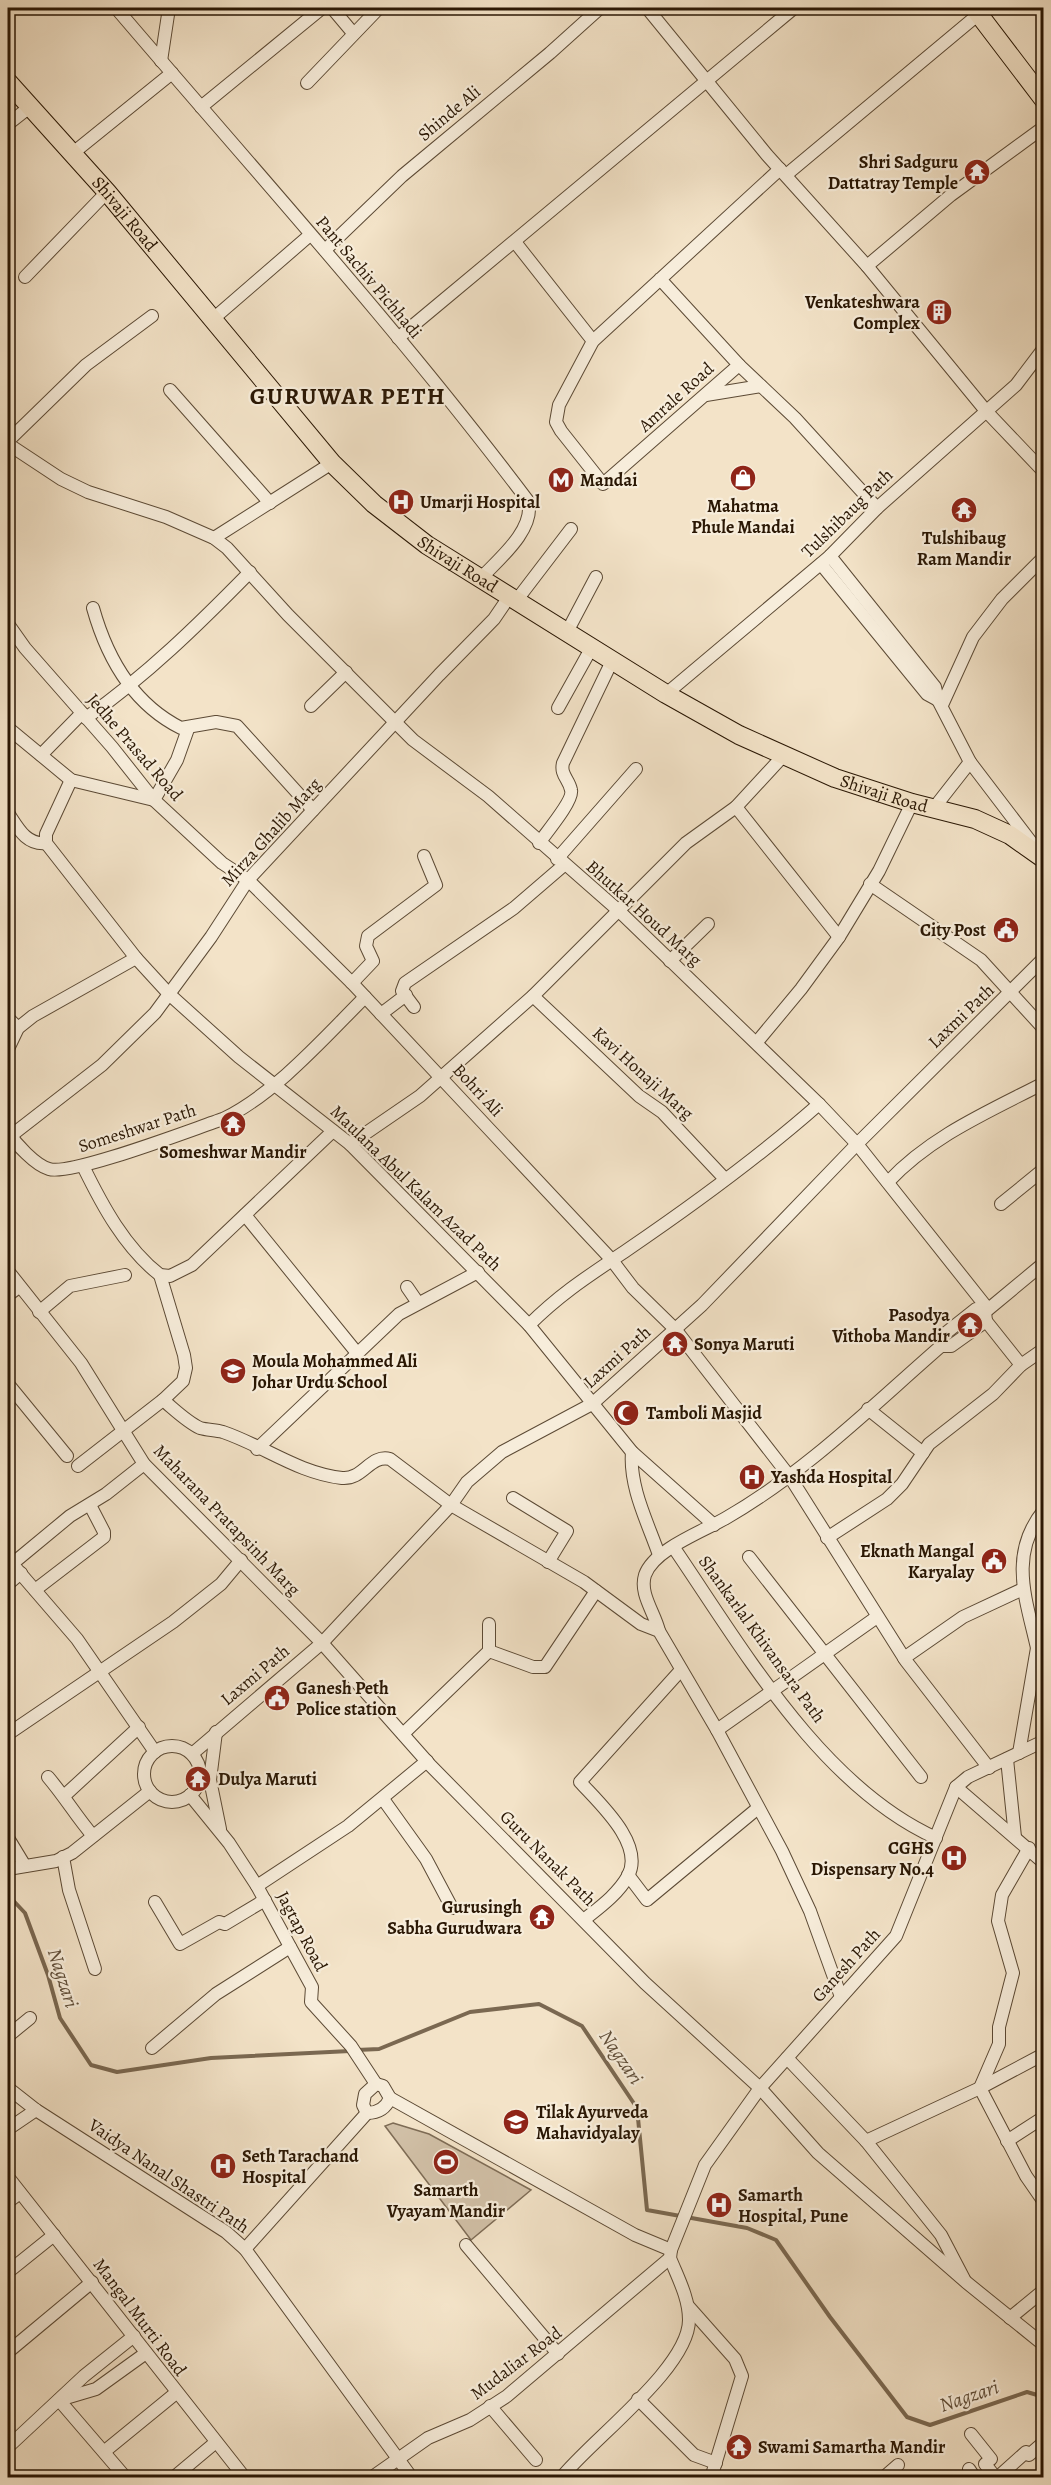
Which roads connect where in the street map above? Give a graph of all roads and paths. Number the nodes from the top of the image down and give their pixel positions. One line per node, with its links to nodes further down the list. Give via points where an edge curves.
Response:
1 (116, 8): 11 (street, Pant Sachiv Pichhadi)
2 (169, 8): 11 (street)
3 (322, 8): 18 (street)
4 (332, 8): 10 (street)
5 (379, 8): 10 (street)
6 (600, 8): 26 (street, Shinde Ali, via 402,176)
7 (647, 8): 14 (street)
8 (795, 8): 14 (street)
9 (980, 10): 16 (highway); 22 (street)
10 (354, 33): 15 (street)
11 (161, 61): 12 (street, Pant Sachiv Pichhadi)
12 (172, 73): 18 (street, Pant Sachiv Pichhadi); 21 (street)
13 (8, 82): 17 (highway, Shivaji Road)
14 (705, 82): 22 (street); 25 (street)
15 (307, 83)
16 (1044, 99)
17 (31, 106): 19 (street); 21 (highway, Shivaji Road)
18 (201, 107): 24 (street, Pant Sachiv Pichhadi)
19 (8, 124)
20 (1044, 127): 27 (street, via 951,195)
21 (73, 153): 23 (highway, Shivaji Road)
22 (783, 172): 27 (street); 29 (street)
23 (107, 192): 28 (street); 31 (highway, Shivaji Road)
24 (310, 235): 26 (street, Pant Sachiv Pichhadi); 31 (street)
25 (515, 242): 32 (street); 33 (street)
26 (325, 250): 32 (street, Pant Sachiv Pichhadi)
27 (867, 266): 39 (street)
28 (25, 277)
29 (660, 279): 33 (street); 35 (street, Amrale Road)
30 (152, 316): 40 (street, via 86,365)
31 (213, 319): 41 (highway, Shivaji Road)
32 (398, 338): 51 (street, Pant Sachiv Pichhadi, via 528,501 531,512 526,524)
33 (592, 341): 38 (street, Amrale Road, via 559,405 556,422 603,484)
34 (1044, 348): 39 (street, Tulshibaug Path, via 1016,385)
35 (739, 365): 36 (street); 38 (street, Amrale Road)
36 (761, 386): 38 (street); 44 (street)
37 (170, 390): 43 (street)
38 (705, 395)
39 (986, 411): 42 (street); 44 (street, Tulshibaug Path)
40 (9, 447): 46 (street, via 88,492)
41 (332, 463): 43 (street); 51 (highway, Shivaji Road, via 374,504)
42 (1044, 472)
43 (270, 503): 46 (street)
44 (877, 508): 48 (street, Tulshibaug Path)
45 (571, 529): 52 (street)
46 (214, 538): 49 (street, Bhutkar Houd Marg)
47 (1044, 557): 61 (street, via 1002,599 973,636)
48 (826, 560): 60 (street, Tulshibaug Path); 61 (street, via 935,687)
49 (250, 572): 58 (street, Bhutkar Houd Marg); 59 (street)
50 (596, 577): 55 (street)
51 (480, 579): 52 (highway, Shivaji Road)
52 (513, 599): 55 (highway, Shivaji Road); 65 (street, Mirza Ghalib Marg)
53 (93, 608): 59 (street, via 106,650)
54 (8, 624): 64 (street, Jedhe Prasad Road)
55 (567, 632): 56 (highway, Shivaji Road)
56 (592, 647): 57 (highway, Shivaji Road); 63 (street)
57 (613, 659): 60 (highway, Shivaji Road); 80 (street, via 563,763 562,773 571,787 570,798)
58 (346, 672): 62 (street); 65 (street, Bhutkar Houd Marg)
59 (131, 687): 64 (street); 67 (street, via 165,720)
60 (666, 694): 69 (highway, Shivaji Road)
61 (940, 702): 70 (street)
62 (311, 706)
63 (558, 708)
64 (84, 715): 68 (street); 73 (street, Jedhe Prasad Road)
65 (395, 722): 77 (street, Mirza Ghalib Marg); 80 (street, Bhutkar Houd Marg, via 488,796)
66 (8, 728): 68 (street)
67 (188, 729): 73 (street, via 177,760); 77 (street, via 216,722 237,726)
68 (40, 755): 72 (street)
69 (784, 755): 74 (highway, Shivaji Road); 75 (street)
70 (970, 762): 76 (street); 82 (street)
71 (636, 769): 83 (street)
72 (71, 780): 73 (street); 79 (street, via 46,834)
73 (154, 800): 84 (street, Jedhe Prasad Road, via 222,863)
74 (912, 803): 76 (highway, Shivaji Road); 85 (street)
75 (736, 807): 86 (street, via 686,843); 88 (street)
76 (934, 808): 82 (highway, Shivaji Road, via 975,819 1010,835)
77 (313, 810): 84 (street, Mirza Ghalib Marg)
78 (8, 813): 79 (street, via 27,839)
79 (46, 843): 89 (street, Maulana Abul Kalam Azad Path)
80 (539, 843): 83 (street, Bhutkar Houd Marg)
81 (424, 856): 92 (street, via 436,885 368,936 366,946 373,962)
82 (1044, 859)
83 (560, 862): 86 (street, Bhutkar Houd Marg); 95 (street, via 514,909 405,983)
84 (248, 880): 92 (street, Bohri Ali); 94 (street, Mirza Ghalib Marg)
85 (870, 884): 88 (street); 93 (street, via 981,960)
86 (618, 911): 91 (street, Bhutkar Houd Marg); 96 (street)
87 (708, 924): 91 (street)
88 (839, 937): 103 (street)
89 (136, 958): 94 (street, Maulana Abul Kalam Azad Path); 101 (street)
90 (1044, 958): 93 (street, Laxmi Path)
91 (670, 961): 103 (street, Bhutkar Houd Marg)
92 (352, 983): 97 (street, Bohri Ali)
93 (1011, 992): 102 (street); 112 (street, Laxmi Path)
94 (169, 994): 106 (street, Maulana Abul Kalam Azad Path, via 221,1042); 110 (street, Mirza Ghalib Marg, via 102,1065)
95 (405, 995): 98 (street); 99 (street)
96 (533, 996): 105 (street); 115 (street, Kavi Honaji Marg, via 639,1096 662,1112)
97 (365, 997): 99 (street, Bohri Ali); 106 (street, Someshwar Path)
98 (414, 1007)
99 (381, 1014): 105 (street, Bohri Ali)
100 (8, 1018): 101 (street)
101 (18, 1028): 104 (street)
102 (1044, 1029)
103 (757, 1042): 108 (street, Bhutkar Houd Marg)
104 (8, 1049)
105 (442, 1078): 111 (street); 119 (street, Bohri Ali)
106 (275, 1083): 109 (street, Maulana Abul Kalam Azad Path); 113 (street, Someshwar Path, via 240,1111 223,1119)
107 (1044, 1083): 116 (street, via 944,1136 908,1161)
108 (819, 1104): 112 (street, Bhutkar Houd Marg); 115 (street)
109 (333, 1131): 111 (street, Maulana Abul Kalam Azad Path); 118 (street)
110 (8, 1135): 113 (street, Someshwar Path, via 39,1164 50,1169)
111 (350, 1144): 122 (street, Maulana Abul Kalam Azad Path)
112 (857, 1144): 116 (street, Bhutkar Houd Marg); 132 (street, Laxmi Path)
113 (83, 1166): 124 (street, via 100,1200 135,1251)
114 (1044, 1169): 117 (street)
115 (725, 1179): 119 (street)
116 (888, 1182): 130 (street, Bhutkar Houd Marg)
117 (1001, 1204)
118 (245, 1215): 124 (street, via 192,1265 170,1276); 134 (street)
119 (611, 1259): 131 (street, via 554,1300); 132 (street, Bohri Ali, via 633,1288)
120 (1044, 1263): 130 (street)
121 (8, 1271): 125 (street, Maharana Pratapsinh Marg)
122 (478, 1272): 128 (street); 131 (street, Maulana Abul Kalam Azad Path)
123 (125, 1275): 129 (street, via 70,1286)
124 (160, 1275): 137 (street, via 186,1368 183,1381)
125 (19, 1287): 127 (street); 129 (street, Maharana Pratapsinh Marg)
126 (407, 1287): 128 (street)
127 (8, 1295)
128 (418, 1303): 134 (street, via 399,1314)
129 (39, 1312): 140 (street, Maharana Pratapsinh Marg, via 81,1363)
130 (986, 1314): 135 (street, Bhutkar Houd Marg); 139 (street, via 951,1347 941,1346)
131 (529, 1325): 138 (street, Maulana Abul Kalam Azad Path)
132 (675, 1329): 138 (street, Laxmi Path); 147 (street, Bohri Ali)
133 (1044, 1349): 135 (street)
134 (357, 1353): 141 (street)
135 (1021, 1365): 143 (street)
136 (8, 1384): 144 (street)
137 (163, 1400): 140 (street); 141 (street, via 200,1428 223,1432)
138 (592, 1404): 142 (street, Maulana Abul Kalam Azad Path); 150 (street, Laxmi Path, via 502,1452 467,1482)
139 (868, 1409): 143 (street); 147 (street)
140 (124, 1430): 145 (street, Maharana Pratapsinh Marg); 146 (street)
141 (257, 1449): 150 (street, via 308,1471 343,1478 356,1476 372,1461 390,1459)
142 (633, 1452): 152 (street, Maulana Abul Kalam Azad Path); 155 (street, via 634,1482)
143 (923, 1453): 153 (street, via 902,1485 887,1499)
144 (67, 1456)
145 (144, 1464): 149 (street); 157 (street, Maharana Pratapsinh Marg)
146 (78, 1466)
147 (790, 1477): 152 (street); 153 (street, Bohri Ali)
148 (513, 1498): 158 (street, via 567,1531)
149 (90, 1505): 159 (street, via 70,1516); 162 (street, via 104,1532 101,1542)
150 (451, 1505): 158 (street); 167 (street, Laxmi Path)
151 (1044, 1510): 161 (street, via 1022,1556)
152 (714, 1525): 154 (street)
153 (827, 1538): 164 (street, Bohri Ali)
154 (674, 1548): 155 (street); 174 (street, Shankarlal Khivansara Path)
155 (659, 1556): 166 (street, via 645,1576 644,1587)
156 (749, 1557): 170 (street)
157 (242, 1560): 167 (street, Maharana Pratapsinh Marg); 173 (street, via 204,1598)
158 (548, 1562): 163 (street)
159 (13, 1565): 160 (street); 162 (street)
160 (8, 1584)
161 (1023, 1589): 168 (street); 171 (street, via 963,1617)
162 (35, 1590): 173 (street)
163 (596, 1591): 166 (street, via 641,1624); 169 (street, via 545,1667 533,1667)
164 (877, 1617): 170 (street); 171 (street, Bohri Ali)
165 (489, 1623): 169 (street)
166 (659, 1631): 172 (street)
167 (322, 1643): 177 (street, Laxmi Path); 179 (street, Guru Nanak Path)
168 (1040, 1645): 182 (street)
169 (489, 1651): 179 (street)
170 (825, 1654): 174 (street); 188 (street)
171 (904, 1658): 186 (street, Bohri Ali)
172 (681, 1670): 176 (street); 205 (street, via 580,1782 630,1848)
173 (101, 1672): 175 (street); 178 (street)
174 (772, 1691): 176 (street); 199 (street, Shankarlal Khivansara Path, via 827,1758 908,1825)
175 (139, 1726): 181 (street); 192 (street)
176 (717, 1730): 194 (street)
177 (216, 1732): 183 (street, Laxmi Path); 195 (street, via 210,1780)
178 (8, 1734)
179 (403, 1734): 185 (street, Guru Nanak Path)
180 (1044, 1741): 182 (street)
181 (155, 1752): 183 (street, via 170,1746); 190 (street, via 145,1770)
182 (1019, 1753): 184 (street)
183 (192, 1754): 191 (street, via 200,1780)
184 (1007, 1759): 186 (street); 197 (street)
185 (427, 1761): 193 (street); 210 (street, Guru Nanak Path)
186 (989, 1768): 189 (street)
187 (48, 1777): 192 (street)
188 (921, 1777)
189 (956, 1787): 197 (street); 199 (street, Ganesh Path)
190 (150, 1791): 191 (street, via 169,1802); 196 (street)
191 (190, 1795): 195 (street, Jagtap Road)
192 (64, 1796): 196 (street)
193 (383, 1799): 206 (street); 209 (street, via 426,1858)
194 (758, 1808): 205 (street, via 647,1900); 213 (street, via 805,1901)
195 (221, 1833): 206 (street, Jagtap Road)
196 (93, 1836): 201 (street)
197 (1015, 1837): 200 (street)
198 (8, 1838): 203 (street)
199 (936, 1838): 213 (street, Ganesh Path, via 896,1936)
200 (1029, 1848): 202 (street); 222 (street, via 1002,1895 998,1921 1013,1973 999,2027 999,2044)
201 (63, 1857): 203 (street); 212 (street, via 69,1890)
202 (1044, 1863)
203 (26, 1866): 204 (street)
204 (8, 1869)
205 (628, 1875): 210 (street, via 611,1897)
206 (257, 1886): 207 (street, Jagtap Road)
207 (265, 1900): 208 (street, via 180,1944); 211 (street, Jagtap Road)
208 (155, 1902)
209 (452, 1908)
210 (585, 1919): 221 (street, Guru Nanak Path, via 687,2023)
211 (291, 1947): 216 (street, via 216,1994); 219 (street, Jagtap Road, via 312,1987 311,2002 354,2051)
212 (95, 1969)
213 (841, 1997): 218 (street, Ganesh Path)
214 (30, 2018): 215 (street)
215 (8, 2036)
216 (152, 2048)
217 (1044, 2054): 222 (street)
218 (787, 2058): 221 (street, Ganesh Path); 228 (street)
219 (376, 2085): 223 (street, via 383,2086); 225 (street, via 365,2094 363,2105)
220 (8, 2088): 224 (street, Vaidya Nanal Shastri Path)
221 (760, 2088): 237 (street, Ganesh Path, via 705,2164); 240 (street, Guru Nanak Path, via 818,2152)
222 (980, 2088): 228 (street); 229 (street)
223 (390, 2098): 225 (street, via 383,2108); 237 (street, via 635,2235)
224 (36, 2110): 227 (street); 236 (street, Vaidya Nanal Shastri Path, via 226,2232)
225 (367, 2113): 236 (street)
226 (1044, 2117): 229 (street)
227 (8, 2130)
228 (866, 2141): 240 (street, via 941,2235)
229 (1007, 2141): 233 (street)
230 (8, 2178): 231 (street, Mangal Murti Road)
231 (20, 2193): 232 (street); 234 (street, Mangal Murti Road)
232 (8, 2202)
233 (1044, 2202)
234 (54, 2235): 238 (street); 239 (street, Mangal Murti Road)
235 (466, 2245): 248 (street)
236 (245, 2249): 258 (street, Vaidya Nanal Shastri Path)
237 (672, 2250): 242 (street); 248 (street, Mudaliar Road)
238 (8, 2272)
239 (92, 2282): 244 (street, Mangal Murti Road); 246 (street)
240 (966, 2282): 243 (street, Guru Nanak Path)
241 (1044, 2290): 243 (street)
242 (688, 2306): 250 (street, via 687,2334 668,2367); 260 (street, via 741,2368 742,2376)
243 (1010, 2318): 245 (street, Guru Nanak Path)
244 (134, 2336): 247 (street, Mangal Murti Road); 251 (street)
245 (1044, 2345)
246 (8, 2352)
247 (146, 2353): 249 (street, Mangal Murti Road); 251 (street, via 96,2389)
248 (558, 2354): 252 (street, Mudaliar Road)
249 (176, 2393): 254 (street, Mangal Murti Road); 257 (street)
250 (638, 2399): 260 (street, via 694,2456); 267 (street)
251 (59, 2400): 256 (street); 257 (street)
252 (490, 2406): 258 (street, Mudaliar Road, via 470,2420 428,2438); 259 (street)
253 (971, 2434): 270 (street, via 991,2459 985,2464)
254 (216, 2442): 263 (street); 264 (street, Mangal Murti Road)
255 (1044, 2442): 270 (street)
256 (8, 2447)
257 (105, 2451): 262 (street)
258 (398, 2459): 265 (street, Mudaliar Road); 266 (street, Vaidya Nanal Shastri Path)
259 (536, 2460)
260 (716, 2463): 268 (street)
261 (898, 2465): 269 (street)
262 (126, 2478)
263 (173, 2478)
264 (244, 2478)
265 (371, 2478)
266 (412, 2478)
267 (561, 2478)
268 (711, 2478)
269 (883, 2478)
270 (996, 2478)

